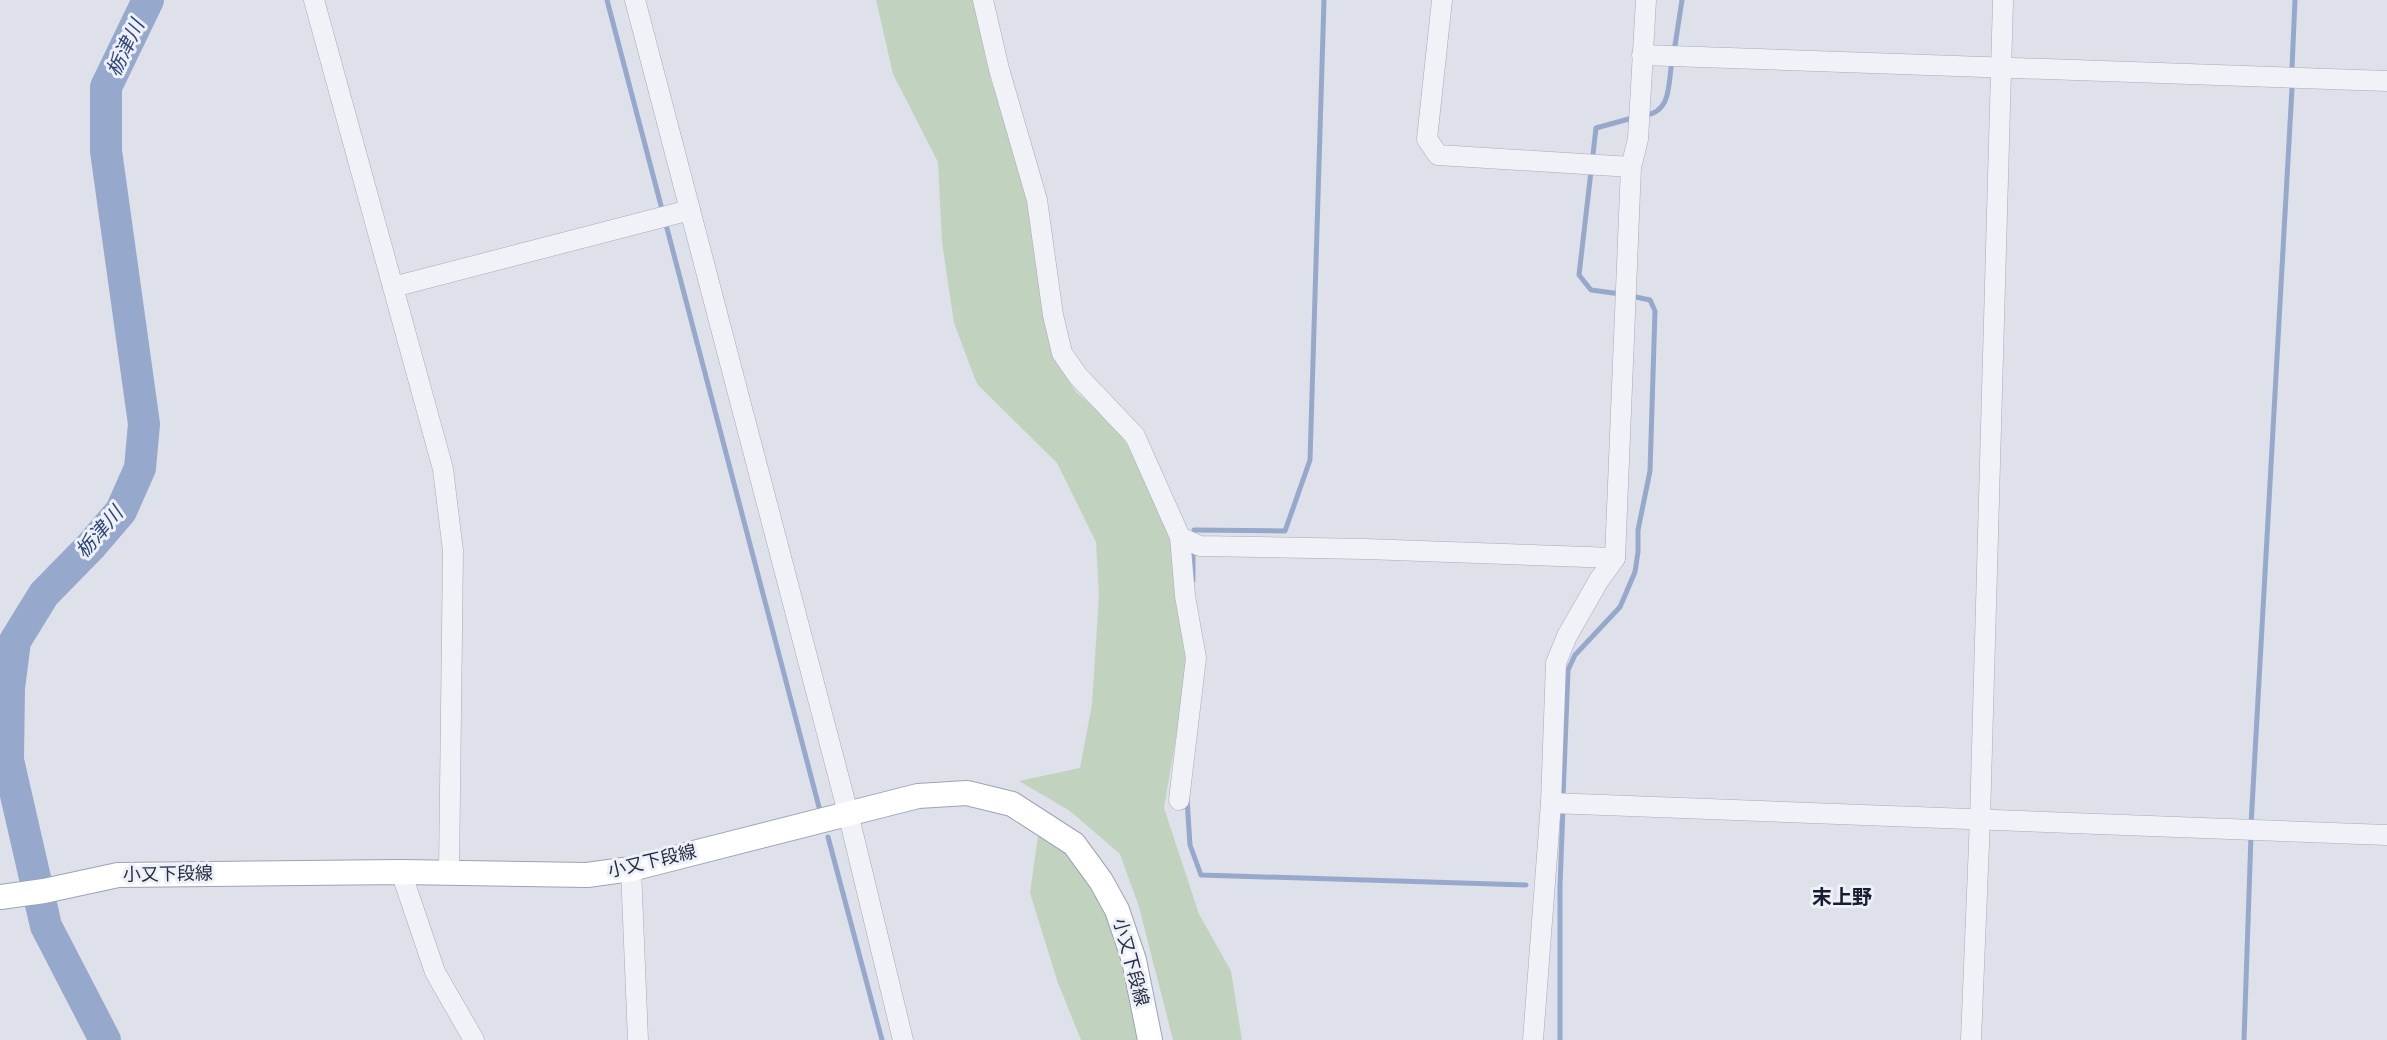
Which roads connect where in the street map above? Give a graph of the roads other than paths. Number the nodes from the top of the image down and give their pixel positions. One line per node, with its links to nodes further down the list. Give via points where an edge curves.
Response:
1 (315, 0): 12 (street)
2 (635, 0): 11 (street)
3 (983, 0): 13 (street, via 1037,200 1062,353 1078,376 1135,436)
4 (1442, 0): 10 (street, via 1427,140 1438,155)
5 (1646, 0): 7 (street)
6 (2003, 0): 8 (street)
7 (1642, 55): 8 (street); 10 (street, via 1638,139)
8 (2000, 68): 9 (street); 18 (street)
9 (2387, 81)
10 (1631, 167): 14 (street)
11 (690, 210): 12 (street); 17 (street)
12 (393, 287): 22 (street, via 443,468 450,512 453,551)
13 (1180, 537): 14 (street, via 1200,546); 15 (street, via 1196,658)
14 (1615, 558): 16 (street, via 1599,580 1556,663)
15 (1179, 800)
16 (1551, 803): 18 (street); 28 (street)
17 (848, 813): 20 (main road, 小又下段線); 26 (street); 27 (main road, 小又下段線, via 918,796 967,793 1012,804 1074,844 1117,910 1134,960)
18 (1980, 819): 19 (street); 29 (street)
19 (2387, 835)
20 (631, 870): 22 (main road, 小又下段線, via 586,874); 25 (street)
21 (401, 872): 22 (main road, 小又下段線); 23 (main road, 小又下段線, via 118,874); 24 (street, via 435,972)
22 (449, 872)
23 (4, 897)
24 (474, 1040)
25 (638, 1040)
26 (903, 1040)
27 (1150, 1040)
28 (1533, 1040)
29 (1971, 1040)

